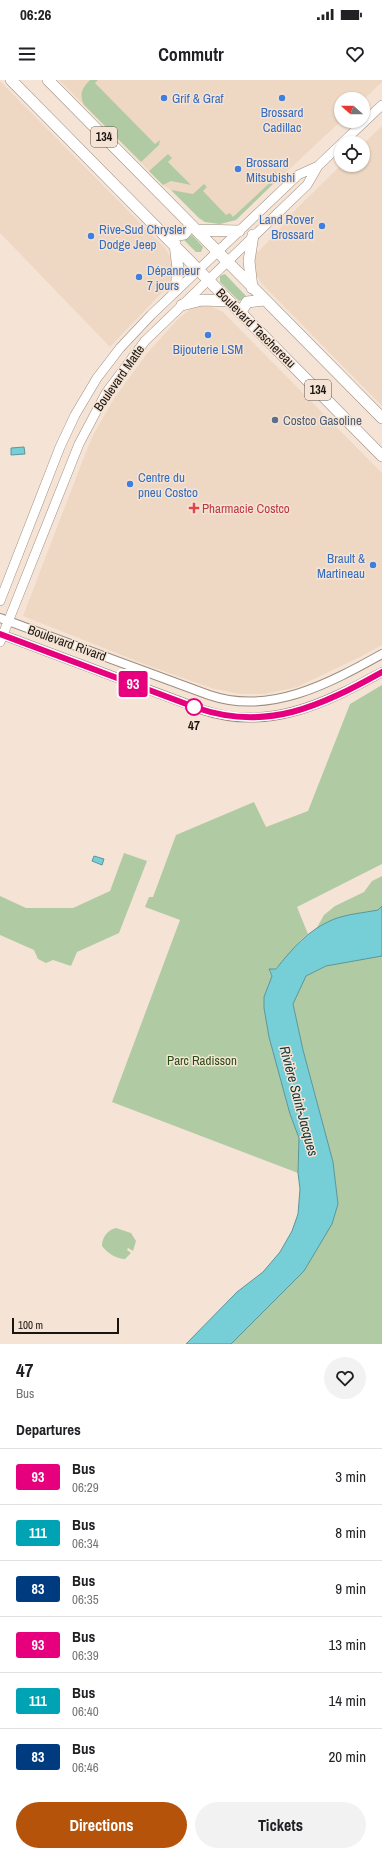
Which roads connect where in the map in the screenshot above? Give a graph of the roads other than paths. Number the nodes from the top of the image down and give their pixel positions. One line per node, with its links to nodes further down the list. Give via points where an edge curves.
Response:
1 (11, 80): 10 (main road, Boulevard Taschereau / 134)
2 (48, 80): 7 (main road, Boulevard Taschereau / 134)
3 (382, 105): 4 (main road, Boulevard Matte)
4 (349, 136)
5 (334, 150): 6 (main road, Boulevard Matte)
6 (318, 166): 8 (main road, Boulevard Matte, via 298,175); 9 (main road, Boulevard Matte, via 307,185)
7 (193, 228): 8 (main road); 10 (main road); 11 (main road, Boulevard Taschereau / 134)
8 (239, 231): 11 (main road, Boulevard Matte)
9 (254, 236): 12 (main road, Boulevard Matte); 15 (main road, via 249,260)
10 (171, 241): 13 (main road, Boulevard Taschereau / 134); 16 (main road, via 178,269)
11 (217, 252): 12 (main road, Boulevard Taschereau / 134); 13 (main road, Boulevard Matte)
12 (226, 261): 14 (main road, Boulevard Matte); 15 (main road, Boulevard Taschereau / 134)
13 (199, 269): 14 (main road, Boulevard Taschereau / 134); 16 (main road, Boulevard Matte)
14 (208, 279): 18 (main road, Boulevard Taschereau / 134); 19 (main road, Boulevard Matte)
15 (252, 288): 17 (main road, Boulevard Taschereau / 134)
16 (176, 290): 23 (main road, Boulevard Matte, via 116,353 97,378 75,415)
17 (264, 300): 20 (main road, via 245,303); 21 (main road, Boulevard Taschereau / 134)
18 (229, 301): 19 (main road, via 202,300); 20 (main road, Boulevard Taschereau / 134)
19 (182, 305): 24 (main road, Boulevard Matte, via 136,352 95,412)
20 (240, 312): 22 (main road, Boulevard Taschereau / 134)
21 (382, 418)
22 (382, 456)
23 (0, 601)
24 (4, 620): 25 (main road, Boulevard Matte); 26 (street, Boulevard Rivard, via 209,695 239,702 265,702 289,696 341,675)
25 (1, 637): 27 (street, Boulevard Rivard, via 207,711 238,718 267,717 293,712)
26 (382, 654)
27 (382, 672)

